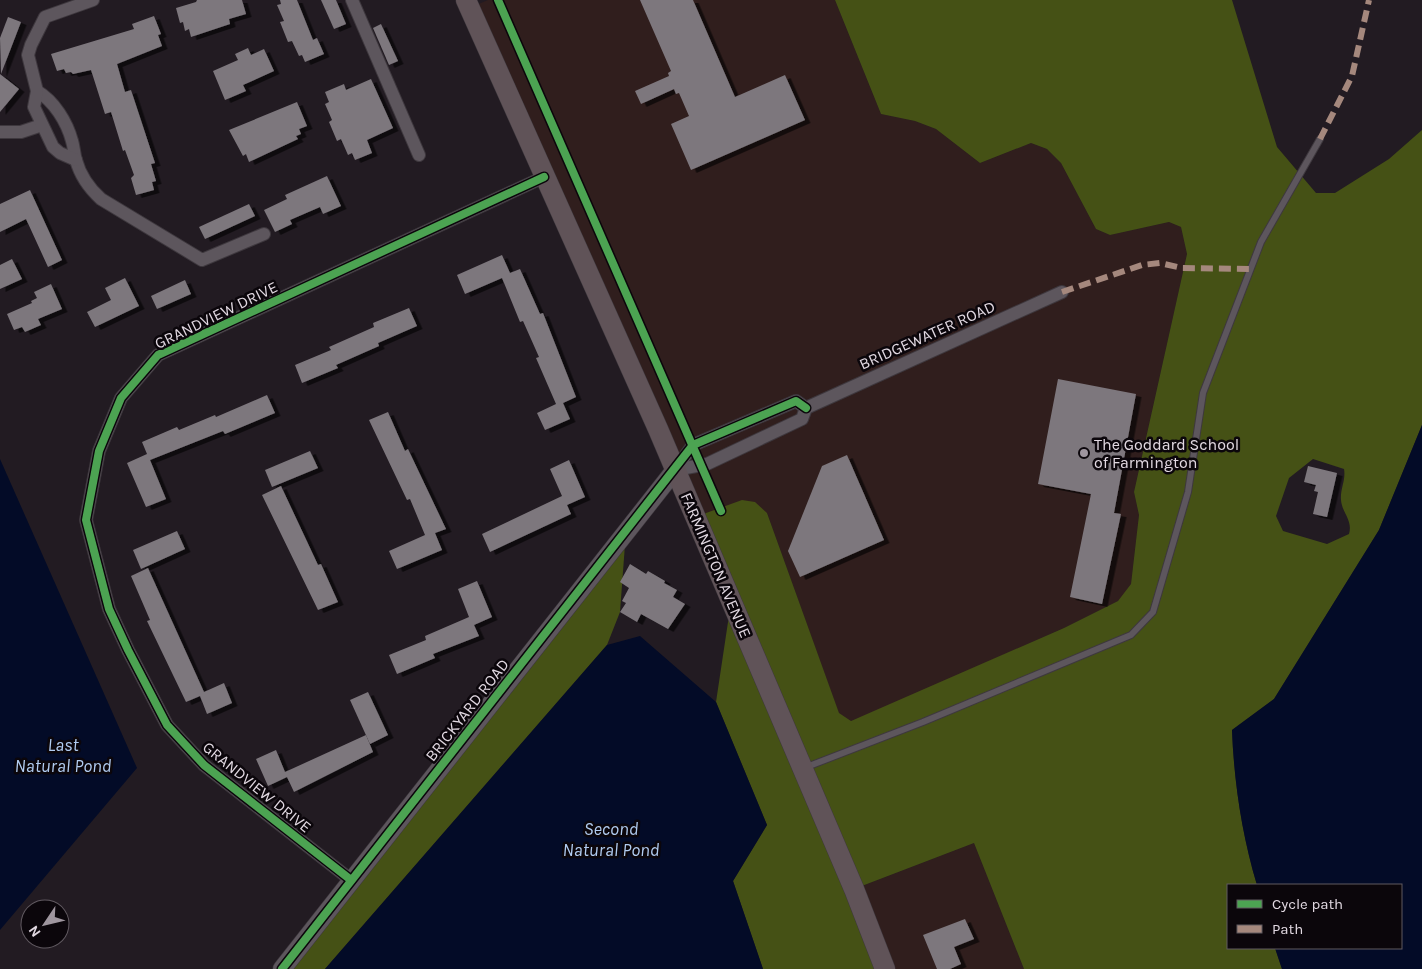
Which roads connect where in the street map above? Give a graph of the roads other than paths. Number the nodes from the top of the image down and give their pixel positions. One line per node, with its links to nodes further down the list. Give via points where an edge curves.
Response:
1 (93, 0): 4 (street, via 45,17 28,55)
2 (352, 0): 8 (street)
3 (466, 0): 10 (main road, FARMINGTON AVENUE)
4 (37, 91): 5 (street, via 34,107); 9 (street, via 46,96 64,120)
5 (42, 126): 6 (street, via 21,132); 9 (street, via 53,147)
6 (0, 132)
7 (1320, 140): 15 (lane, via 1260,242 1203,393 1188,492 1153,612 1131,635)
8 (419, 156)
9 (76, 160): 11 (street, via 90,189 101,199 202,260)
10 (544, 178): 14 (main road, FARMINGTON AVENUE); 16 (street, GRANDVIEW DRIVE, via 158,355 121,398 99,450 86,520 102,586 128,650 167,725 204,765)
11 (264, 234)
12 (1062, 292): 13 (street, BRIDGEWATER ROAD)
13 (806, 408): 14 (street, BRIDGEWATER ROAD, via 802,419 707,464); 14 (street, BRIDGEWATER ROAD, via 796,402 693,445)
14 (675, 470): 15 (main road, FARMINGTON AVENUE); 16 (street, BRICKYARD ROAD)
15 (803, 769): 18 (main road, FARMINGTON AVENUE)
16 (351, 880): 17 (street, BRICKYARD ROAD)
17 (282, 969)
18 (885, 969)

